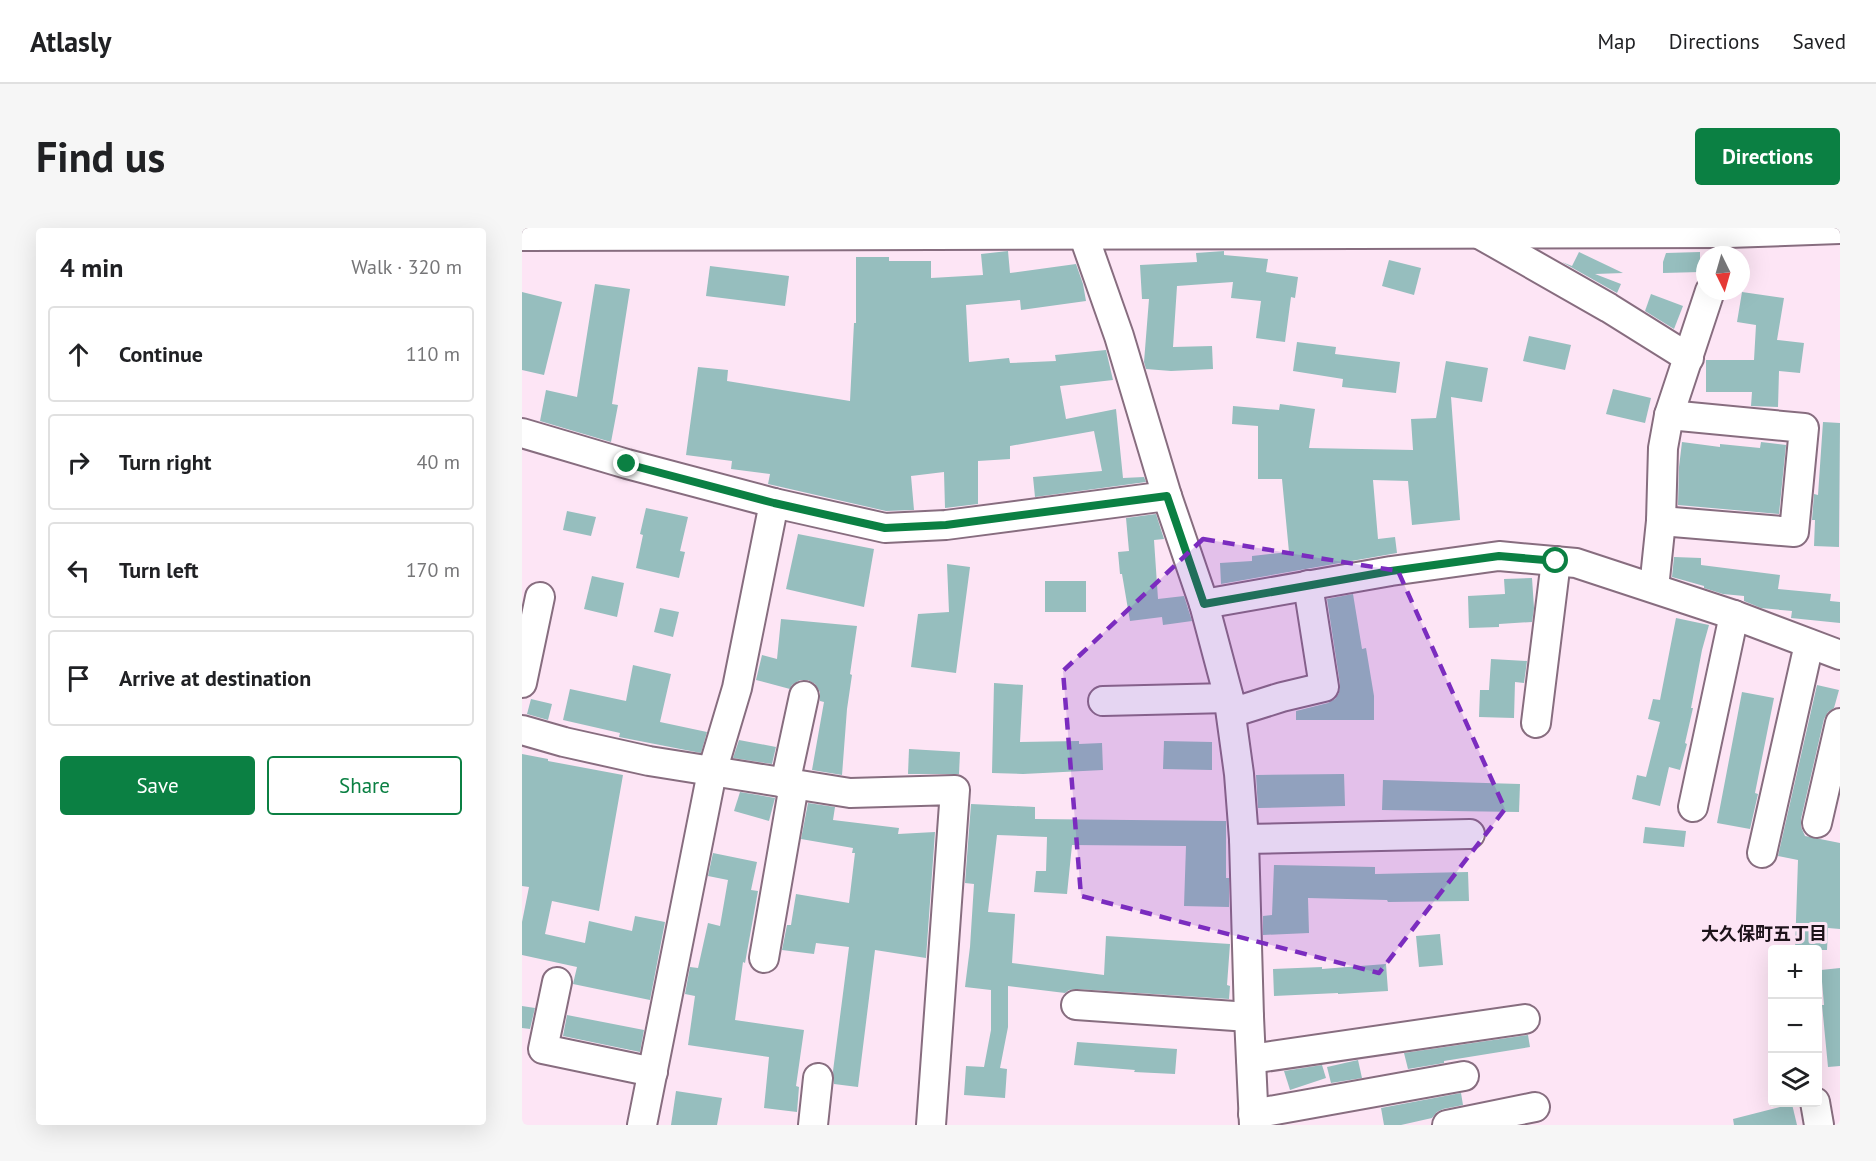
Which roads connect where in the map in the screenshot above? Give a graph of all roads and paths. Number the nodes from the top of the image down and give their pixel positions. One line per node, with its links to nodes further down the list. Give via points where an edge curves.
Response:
1 (1840, 229): 8 (street)
2 (998, 231): 3 (street); 6 (street)
3 (1082, 231): 4 (street); 13 (street, via 1119,336)
4 (1476, 231): 5 (street); 10 (street)
5 (1541, 231): 8 (street)
6 (669, 232): 7 (street)
7 (522, 236)
8 (1726, 239)
9 (1707, 300): 10 (street)
10 (1689, 358): 11 (street)
11 (1669, 415): 15 (street, via 1663,448); 15 (street, via 1804,428 1794,532)
12 (522, 433): 14 (street)
13 (1167, 496): 14 (street, via 946,525 885,528); 20 (street)
14 (774, 503): 31 (street, via 737,688)
15 (1661, 521): 18 (street)
16 (1556, 561): 17 (street, via 1499,556); 18 (street, via 1576,563); 28 (street)
17 (1308, 585): 20 (street); 27 (street, via 1324,687)
18 (1654, 588): 21 (street)
19 (540, 597): 24 (street)
20 (1204, 604): 27 (street)
21 (1734, 615): 22 (street); 33 (street)
22 (1809, 644): 23 (street); 37 (street)
23 (1840, 655)
24 (522, 683)
25 (804, 696): 32 (street)
26 (1103, 701): 27 (street)
27 (1230, 705): 36 (street)
28 (1536, 723)
29 (1840, 723): 34 (street)
30 (522, 730): 31 (street)
31 (712, 772): 32 (street); 44 (street)
32 (789, 784): 38 (street); 52 (street, via 850,794 955,790)
33 (1693, 807)
34 (1817, 823)
35 (1470, 834): 36 (street)
36 (1244, 839): 41 (street)
37 (1762, 853)
38 (764, 958)
39 (557, 982): 44 (street, via 543,1049)
40 (1076, 1005): 41 (street)
41 (1249, 1017): 43 (street)
42 (1525, 1019): 43 (street)
43 (1251, 1059): 49 (street)
44 (652, 1072): 50 (street)
45 (1464, 1076): 49 (street)
46 (818, 1078): 51 (street)
47 (1535, 1107): 53 (street)
48 (1816, 1107): 54 (street)
49 (1253, 1119)
50 (642, 1125)
51 (813, 1125)
52 (931, 1125)
53 (1447, 1125)
54 (1819, 1125)

